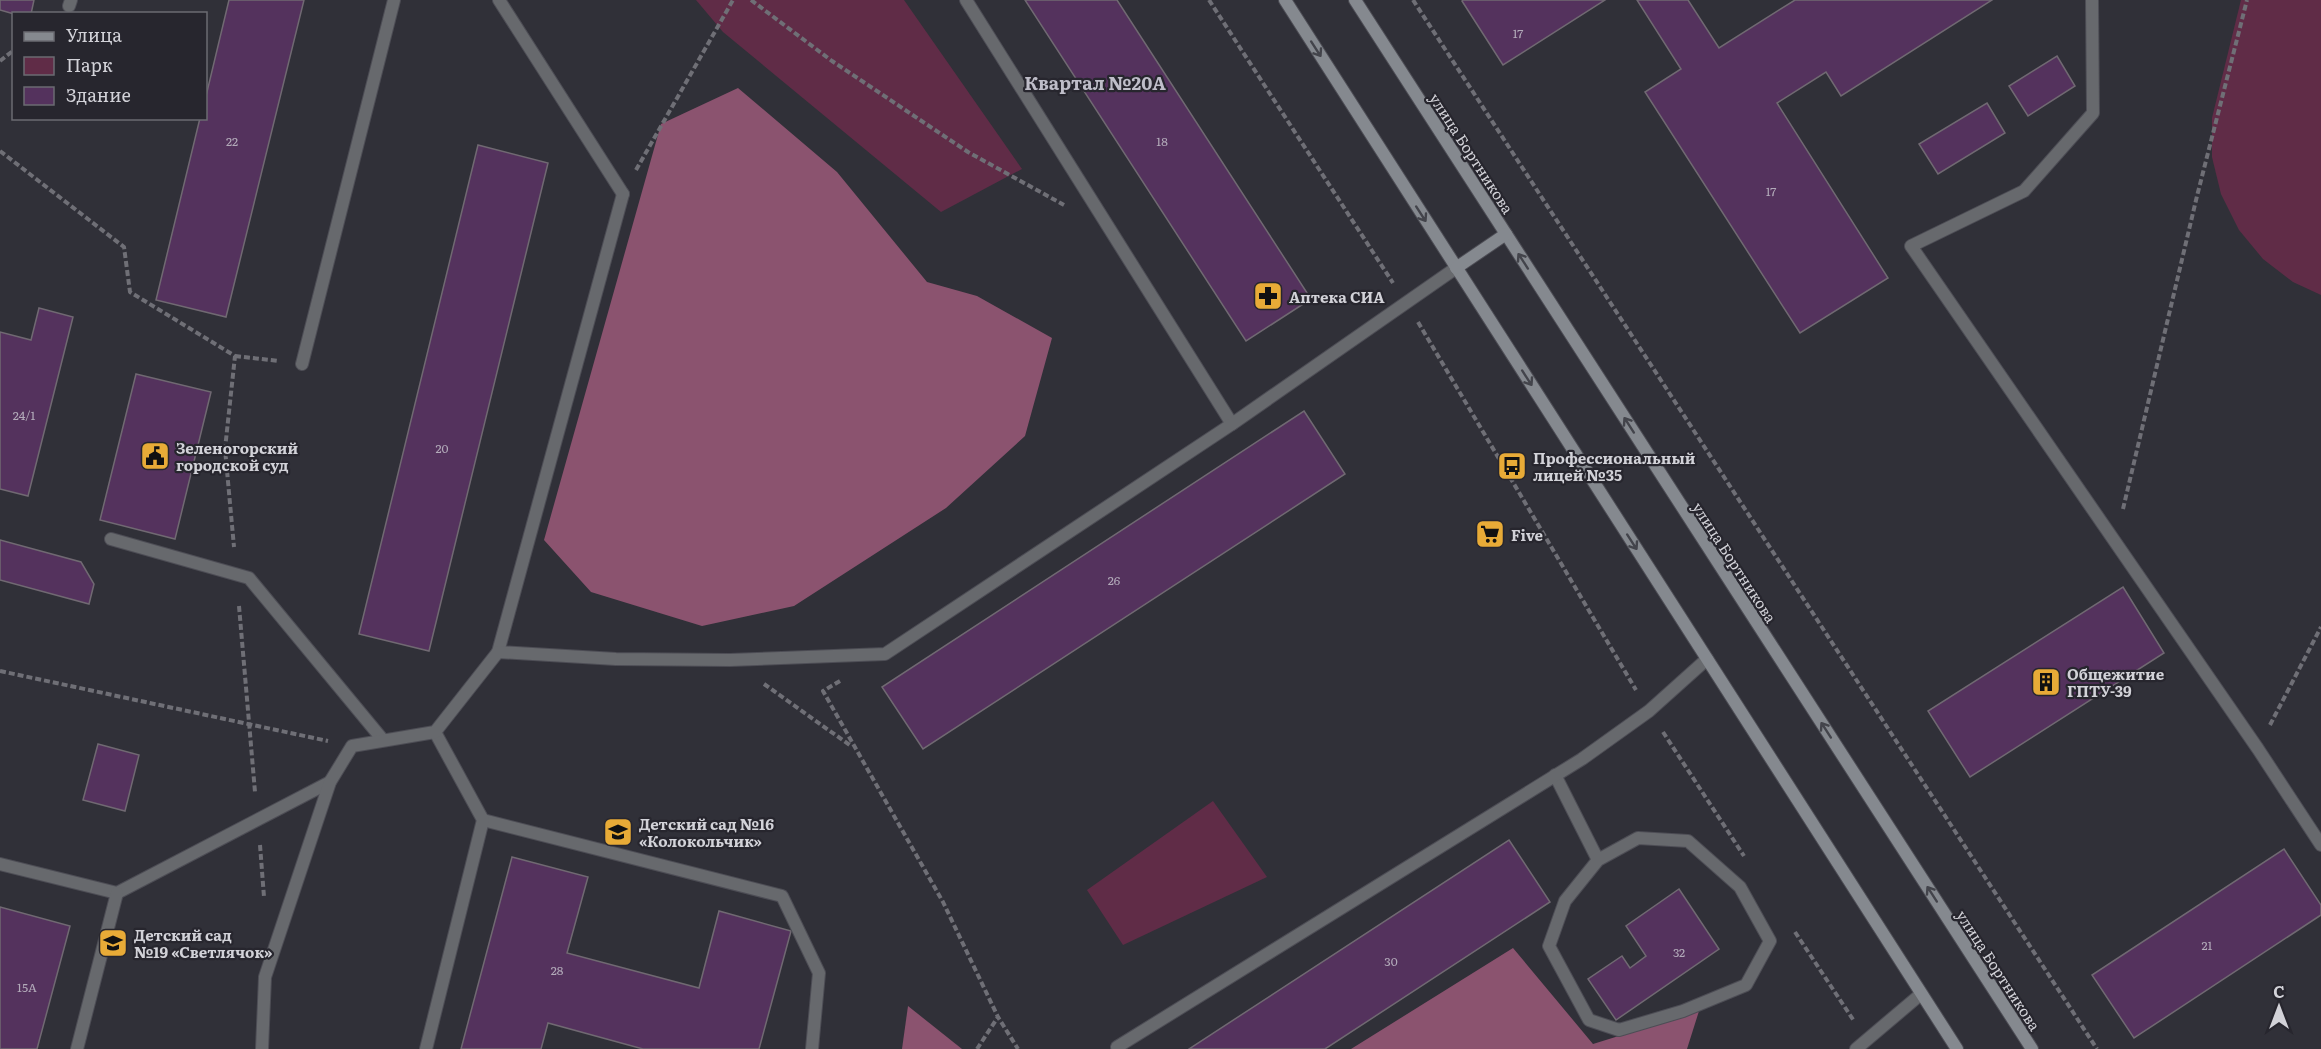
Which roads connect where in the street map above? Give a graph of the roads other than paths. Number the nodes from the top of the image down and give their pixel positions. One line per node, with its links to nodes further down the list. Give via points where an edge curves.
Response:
1 (394, 0): 9 (street)
2 (499, 0): 12 (street, via 623,194)
3 (966, 0): 10 (street)
4 (1285, 0): 8 (main road, one-way to 8)
5 (1355, 0): 7 (main road, улица Бортникова)
6 (2092, 0): 19 (street, via 2092,113 2024,191 1911,246)
7 (1506, 234): 8 (main road); 31 (main road, улица Бортникова, one-way to 7)
8 (1456, 268): 10 (street); 13 (main road, one-way to 13)
9 (302, 364)
10 (1232, 424): 12 (street, via 885,654 730,660)
11 (111, 539): 15 (street, via 249,578)
12 (498, 652): 14 (street)
13 (1707, 659): 16 (street, via 1649,711); 23 (main road)
14 (435, 732): 15 (street); 18 (street)
15 (383, 740): 17 (street, via 352,746)
16 (1555, 776): 20 (street); 24 (street)
17 (330, 782): 22 (street); 26 (street, via 265,977)
18 (483, 820): 27 (street); 28 (street, via 782,896 819,973)
19 (2321, 845)
20 (1598, 860): 20 (street, via 1565,901 1549,946 1589,1020 1619,1030 1683,1011 1746,985 1770,941 1740,887 1688,841 1638,838)
21 (0, 864): 22 (street)
22 (117, 893): 25 (street)
23 (1922, 994): 29 (street); 30 (main road)
24 (1117, 1047)
25 (77, 1049)
26 (261, 1049)
27 (426, 1049)
28 (812, 1049)
29 (1856, 1049)
30 (1957, 1049)
31 (2032, 1049)

